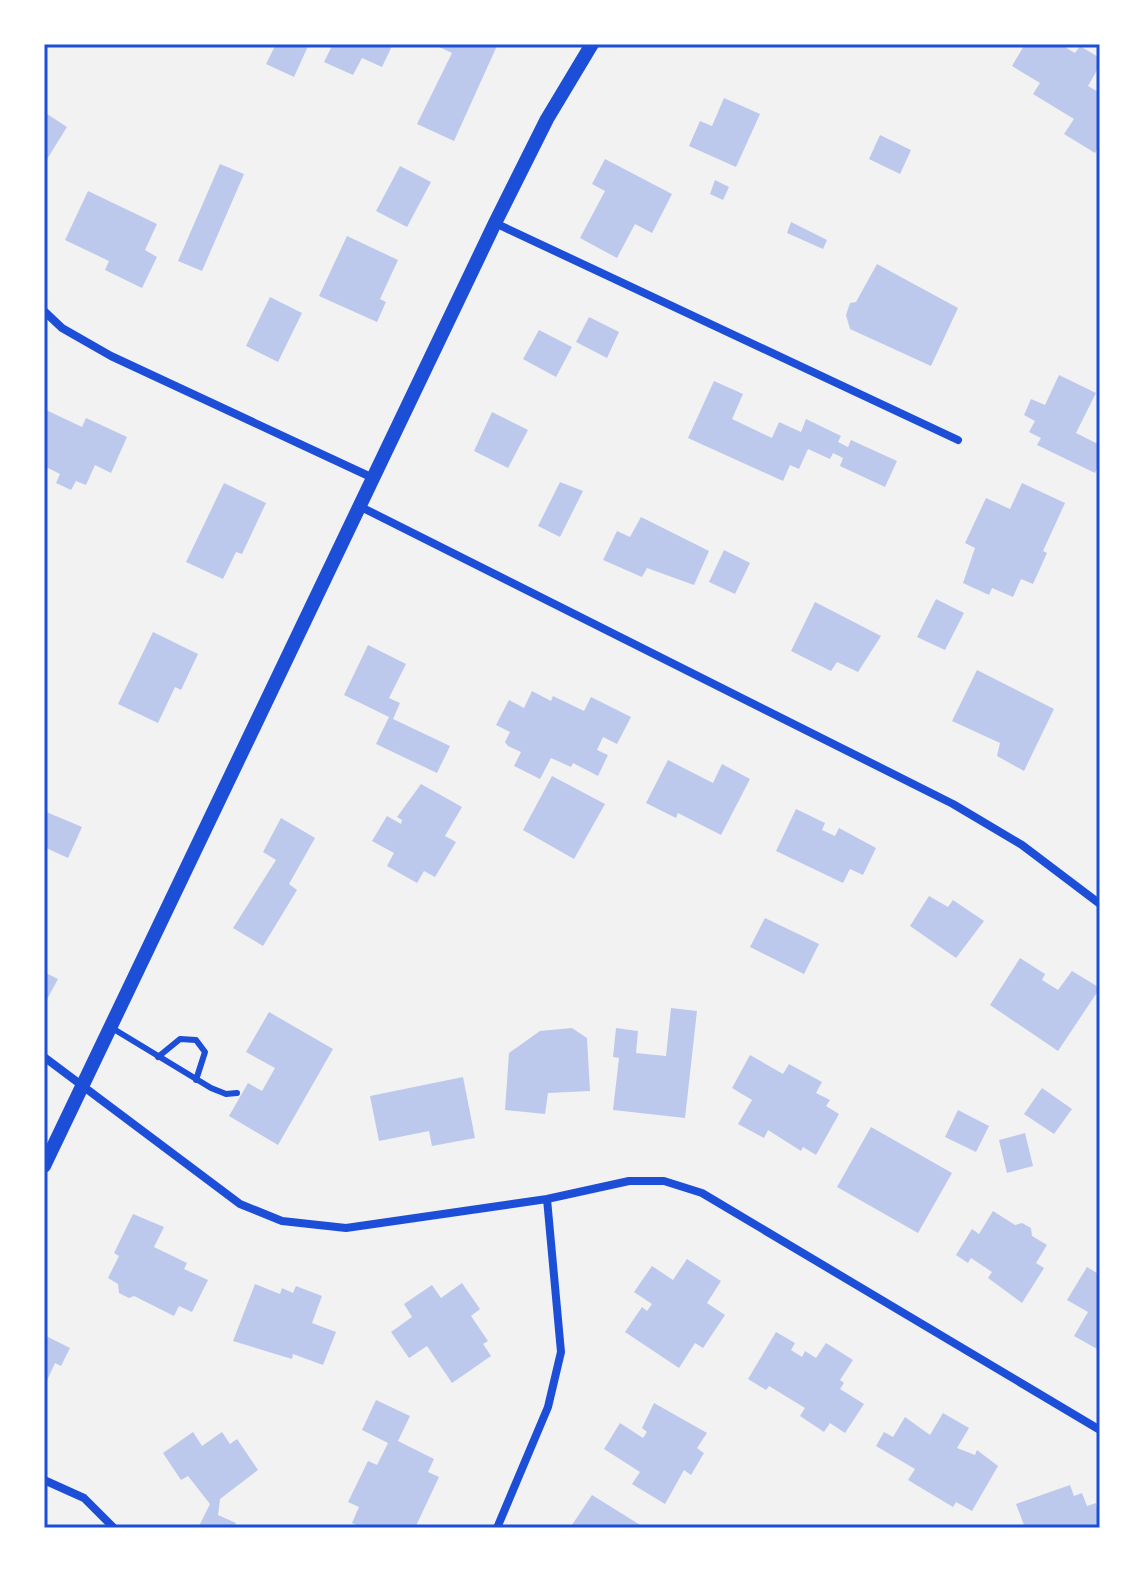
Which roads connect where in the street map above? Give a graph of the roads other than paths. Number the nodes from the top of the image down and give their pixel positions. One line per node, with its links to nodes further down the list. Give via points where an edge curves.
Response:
1 (592, 44): 2 (street)
2 (495, 223): 4 (street); 5 (street)
3 (44, 311): 5 (street, via 62,328 111,356)
4 (958, 440)
5 (373, 478): 6 (street)
6 (359, 506): 7 (street, via 953,804 1022,845); 8 (street)
7 (1100, 904)
8 (109, 1027): 10 (lane); 12 (street)
9 (44, 1057): 12 (street)
10 (158, 1057): 11 (lane); 11 (lane, via 180,1039 196,1040 205,1052)
11 (196, 1080): 13 (lane, via 226,1094)
12 (83, 1086): 14 (street); 15 (street, via 240,1204 282,1221 346,1228)
13 (237, 1093)
14 (44, 1166)
15 (547, 1199): 16 (street, via 629,1181 664,1181 702,1193); 19 (street, via 561,1352 548,1407)
16 (1100, 1430)
17 (44, 1480): 18 (street, via 84,1498)
18 (113, 1527)
19 (497, 1528)

